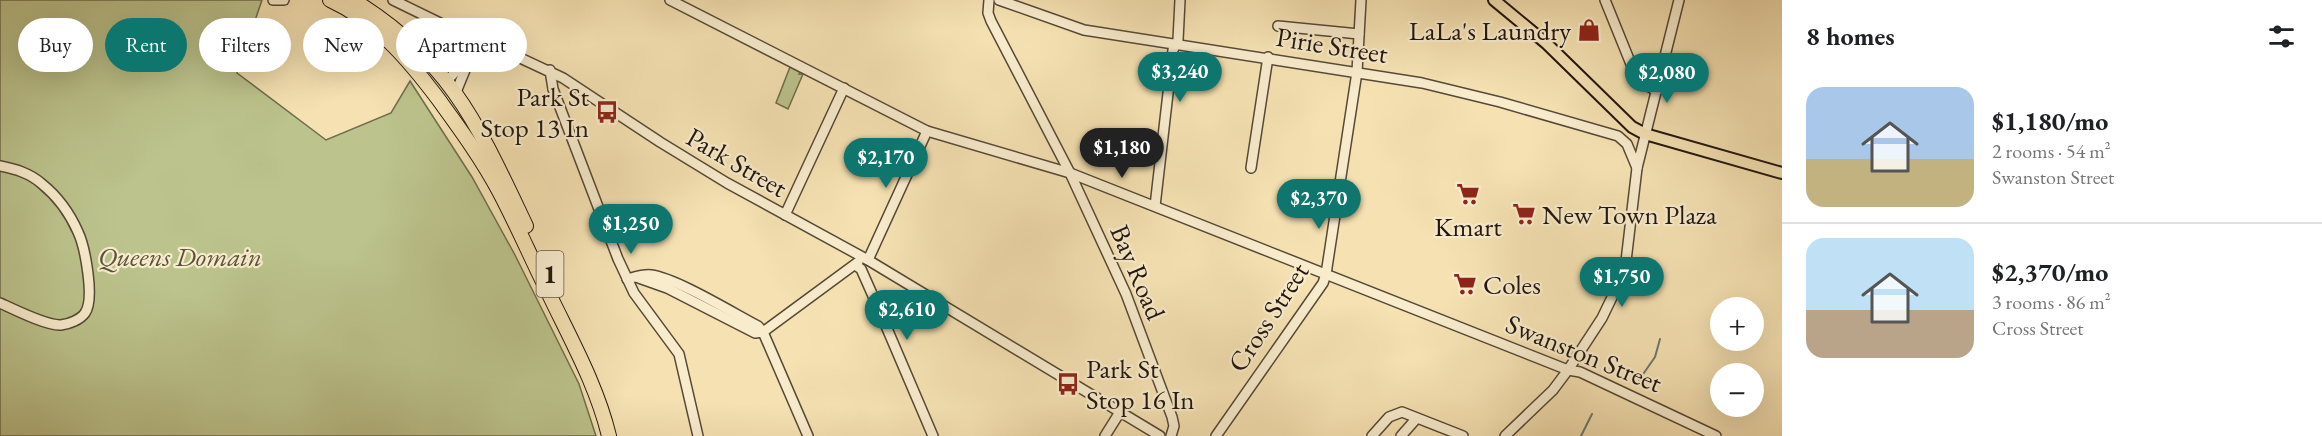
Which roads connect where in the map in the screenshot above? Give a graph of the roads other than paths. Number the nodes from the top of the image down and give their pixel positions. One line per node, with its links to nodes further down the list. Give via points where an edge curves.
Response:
1 (273, 0): 2 (street)
2 (284, 0)
3 (330, 0): 30 (highway, 1, via 362,18 396,47)
4 (353, 0): 16 (highway, 1)
5 (393, 0): 14 (street, Park Street)
6 (670, 0): 27 (street, Swanston Street)
7 (989, 0): 35 (street, Bay Road, via 991,21)
8 (999, 0): 18 (street, Pirie Street, via 1084,30)
9 (1180, 0): 18 (street)
10 (1361, 0): 17 (street, Cross Street)
11 (1494, 0): 31 (main road, via 1622,118)
12 (1605, 0): 28 (street, via 1635,74)
13 (1679, 0): 28 (street)
14 (430, 18)
15 (1278, 26): 17 (street)
16 (396, 30)
17 (1359, 34): 25 (street, Cross Street)
18 (1176, 44): 19 (street, Pirie Street); 37 (street)
19 (1268, 57): 25 (street, Pirie Street); 33 (street)
20 (527, 60): 21 (street, Park Street)
21 (550, 70): 38 (street, Park Street, via 660,142); 41 (street, via 553,89 618,259)
22 (440, 72): 26 (highway, 1)
23 (458, 72): 26 (street)
24 (460, 72): 26 (street)
25 (1357, 72): 34 (street, Pirie Street, via 1433,86 1618,136 1628,144); 40 (street, Cross Street)
26 (451, 87): 30 (highway, via 445,96); 48 (highway, 1, via 485,139 595,368)
27 (844, 88): 29 (street, Swanston Street); 38 (street)
28 (1657, 92): 31 (street)
29 (927, 131): 35 (street, Swanston Street); 39 (street)
30 (463, 133): 47 (highway, 1, via 499,190 596,393)
31 (1645, 134): 34 (street); 36 (main road)
32 (0, 166): 42 (street, via 34,178 64,208 82,243 89,291 87,312 62,325)
33 (1251, 168)
34 (1637, 168): 44 (street, via 1626,261 1602,318)
35 (1070, 173): 37 (street, Swanston Street); 54 (street, Bay Road, via 1126,294 1172,417)
36 (1782, 173)
37 (1155, 206): 40 (street, Swanston Street)
38 (785, 215): 39 (street, Park Street)
39 (861, 261): 43 (street); 45 (street, Park Street); 51 (street, via 861,269)
40 (1326, 274): 44 (street, Swanston Street); 55 (street, Cross Street)
41 (632, 278): 43 (street, via 667,288 755,333); 49 (street, via 634,292 679,354)
42 (0, 303)
43 (763, 332): 50 (street)
44 (1568, 370): 59 (street); 60 (street, Swanston Street, via 1590,376)
45 (1120, 412): 52 (street); 53 (street, Park Street)
46 (1416, 419): 56 (street, via 1396,413); 57 (street); 58 (street)
47 (609, 436)
48 (618, 436)
49 (698, 436)
50 (808, 436)
51 (933, 436)
52 (1106, 436)
53 (1160, 436)
54 (1171, 436)
55 (1216, 436)
56 (1372, 436)
57 (1401, 436)
58 (1463, 436)
59 (1505, 436)
60 (1716, 436)

